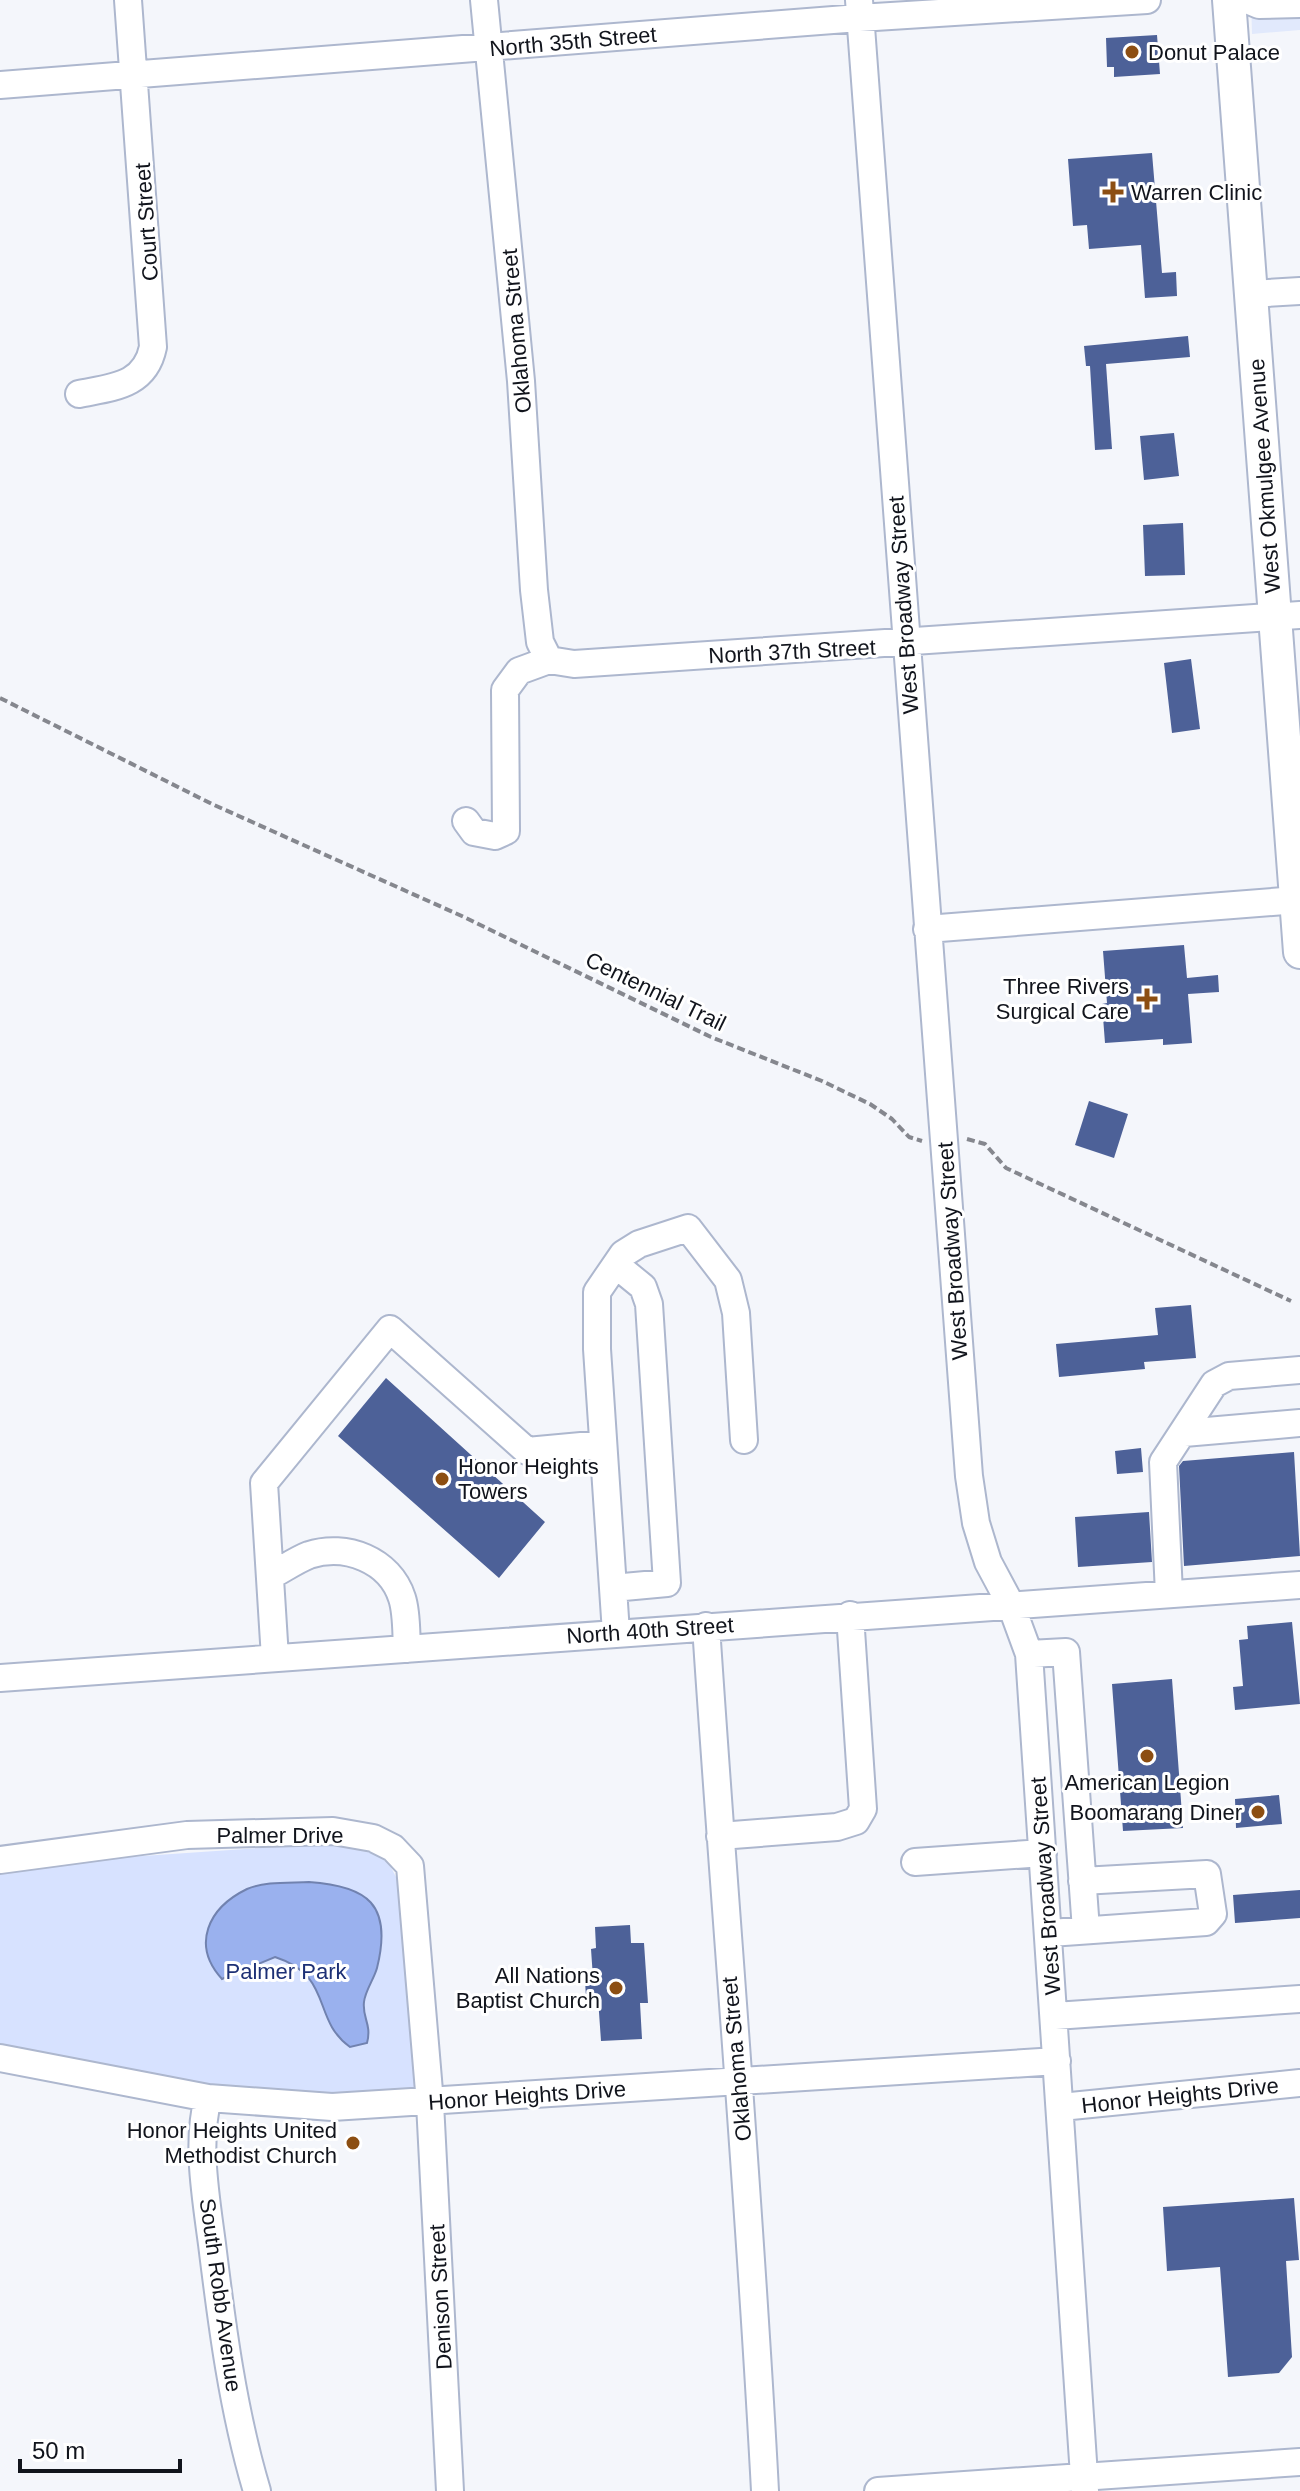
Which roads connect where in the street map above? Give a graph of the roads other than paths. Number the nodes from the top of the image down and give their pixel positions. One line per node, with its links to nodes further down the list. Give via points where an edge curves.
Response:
1 (128, 0): 10 (street, Court Street)
2 (484, 0): 9 (street, Oklahoma Street)
3 (1147, 0): 7 (street, North 35th Street)
4 (1229, 0): 13 (main road, West Okmulgee Avenue)
5 (1247, 0): 6 (street, via 1259,5)
6 (1300, 4)
7 (994, 6): 8 (street, North 35th Street)
8 (859, 9): 9 (street, North 35th Street); 16 (street, West Broadway Street)
9 (487, 48): 10 (street, North 35th Street); 17 (street, Oklahoma Street, via 521,381 534,590 540,642)
10 (135, 74): 11 (street, North 35th Street); 14 (street, Court Street, via 153,347 149,366 136,377)
11 (0, 85)
12 (1300, 291): 13 (street)
13 (1251, 294): 15 (main road, West Okmulgee Avenue)
14 (79, 394)
15 (1287, 616): 16 (street, North 37th Street); 19 (main road, West Okmulgee Avenue)
16 (905, 645): 17 (street, North 37th Street, via 574,664); 20 (street, West Broadway Street)
17 (549, 660): 18 (street, via 519,671 505,690 506,831 495,836 474,832)
18 (466, 821)
19 (1297, 900): 20 (street); 21 (main road, West Okmulgee Avenue)
20 (927, 929): 33 (street, West Broadway Street, via 976,1523 988,1562)
21 (1300, 938): 22 (main road, West Okmulgee Avenue)
22 (1300, 952)
23 (616, 1265): 27 (street, via 639,1244 688,1228 728,1280 736,1313); 28 (street, via 597,1292); 31 (street, via 643,1287 649,1304 667,1583)
24 (1300, 1370): 26 (street, via 1229,1376 1214,1384)
25 (1300, 1423): 26 (street)
26 (1184, 1433): 32 (street, via 1163,1462)
27 (744, 1440)
28 (603, 1444): 29 (street, via 527,1451 390,1329 264,1483); 31 (street)
29 (270, 1576): 37 (street, via 309,1555 341,1551 361,1556 387,1572 402,1598); 39 (street)
30 (1300, 1585): 32 (street, North 40th Street)
31 (613, 1588): 36 (street)
32 (1169, 1594): 33 (street, North 40th Street)
33 (1011, 1605): 34 (street, North 40th Street); 38 (street, West Broadway Street)
34 (850, 1615): 35 (street, North 40th Street); 43 (street, via 863,1809 856,1821)
35 (706, 1626): 36 (street, North 40th Street); 43 (street, Oklahoma Street)
36 (616, 1633): 37 (street, North 40th Street)
37 (407, 1649): 39 (street, North 40th Street)
38 (1029, 1654): 41 (street, via 1066,1652); 42 (street, West Broadway Street)
39 (275, 1658): 40 (street, North 40th Street)
40 (0, 1678)
41 (1078, 1809): 42 (street); 47 (street)
42 (1040, 1812): 44 (street, West Broadway Street)
43 (720, 1836): 54 (street, Oklahoma Street)
44 (1043, 1853): 46 (street); 49 (street, West Broadway Street)
45 (0, 1860): 57 (street, Palmer Drive, via 187,1835 333,1831 373,1838 393,1848 410,1866)
46 (915, 1862)
47 (1082, 1881): 48 (street); 48 (street, via 1202,1873 1211,1879 1213,1914 1206,1922)
48 (1086, 1930): 49 (street)
49 (1050, 1933): 51 (street, West Broadway Street)
50 (1300, 1999): 51 (street)
51 (1055, 2016): 53 (street, West Broadway Street)
52 (0, 2058): 56 (street, Honor Heights Drive)
53 (1057, 2061): 54 (street, Honor Heights Drive); 58 (street, West Broadway Street)
54 (736, 2079): 57 (street, Honor Heights Drive); 63 (street, Oklahoma Street, via 751,2227)
55 (1300, 2083): 58 (street, Honor Heights Drive)
56 (208, 2098): 57 (street, Honor Heights Drive, via 332,2107); 61 (street, South Robb Avenue, via 202,2119 208,2209 228,2356)
57 (430, 2103): 62 (street, Denison Street)
58 (1061, 2107): 60 (street, West Broadway Street)
59 (1300, 2462): 60 (street)
60 (1084, 2484): 64 (street)
61 (257, 2491)
62 (450, 2491)
63 (765, 2491)
64 (878, 2491)

